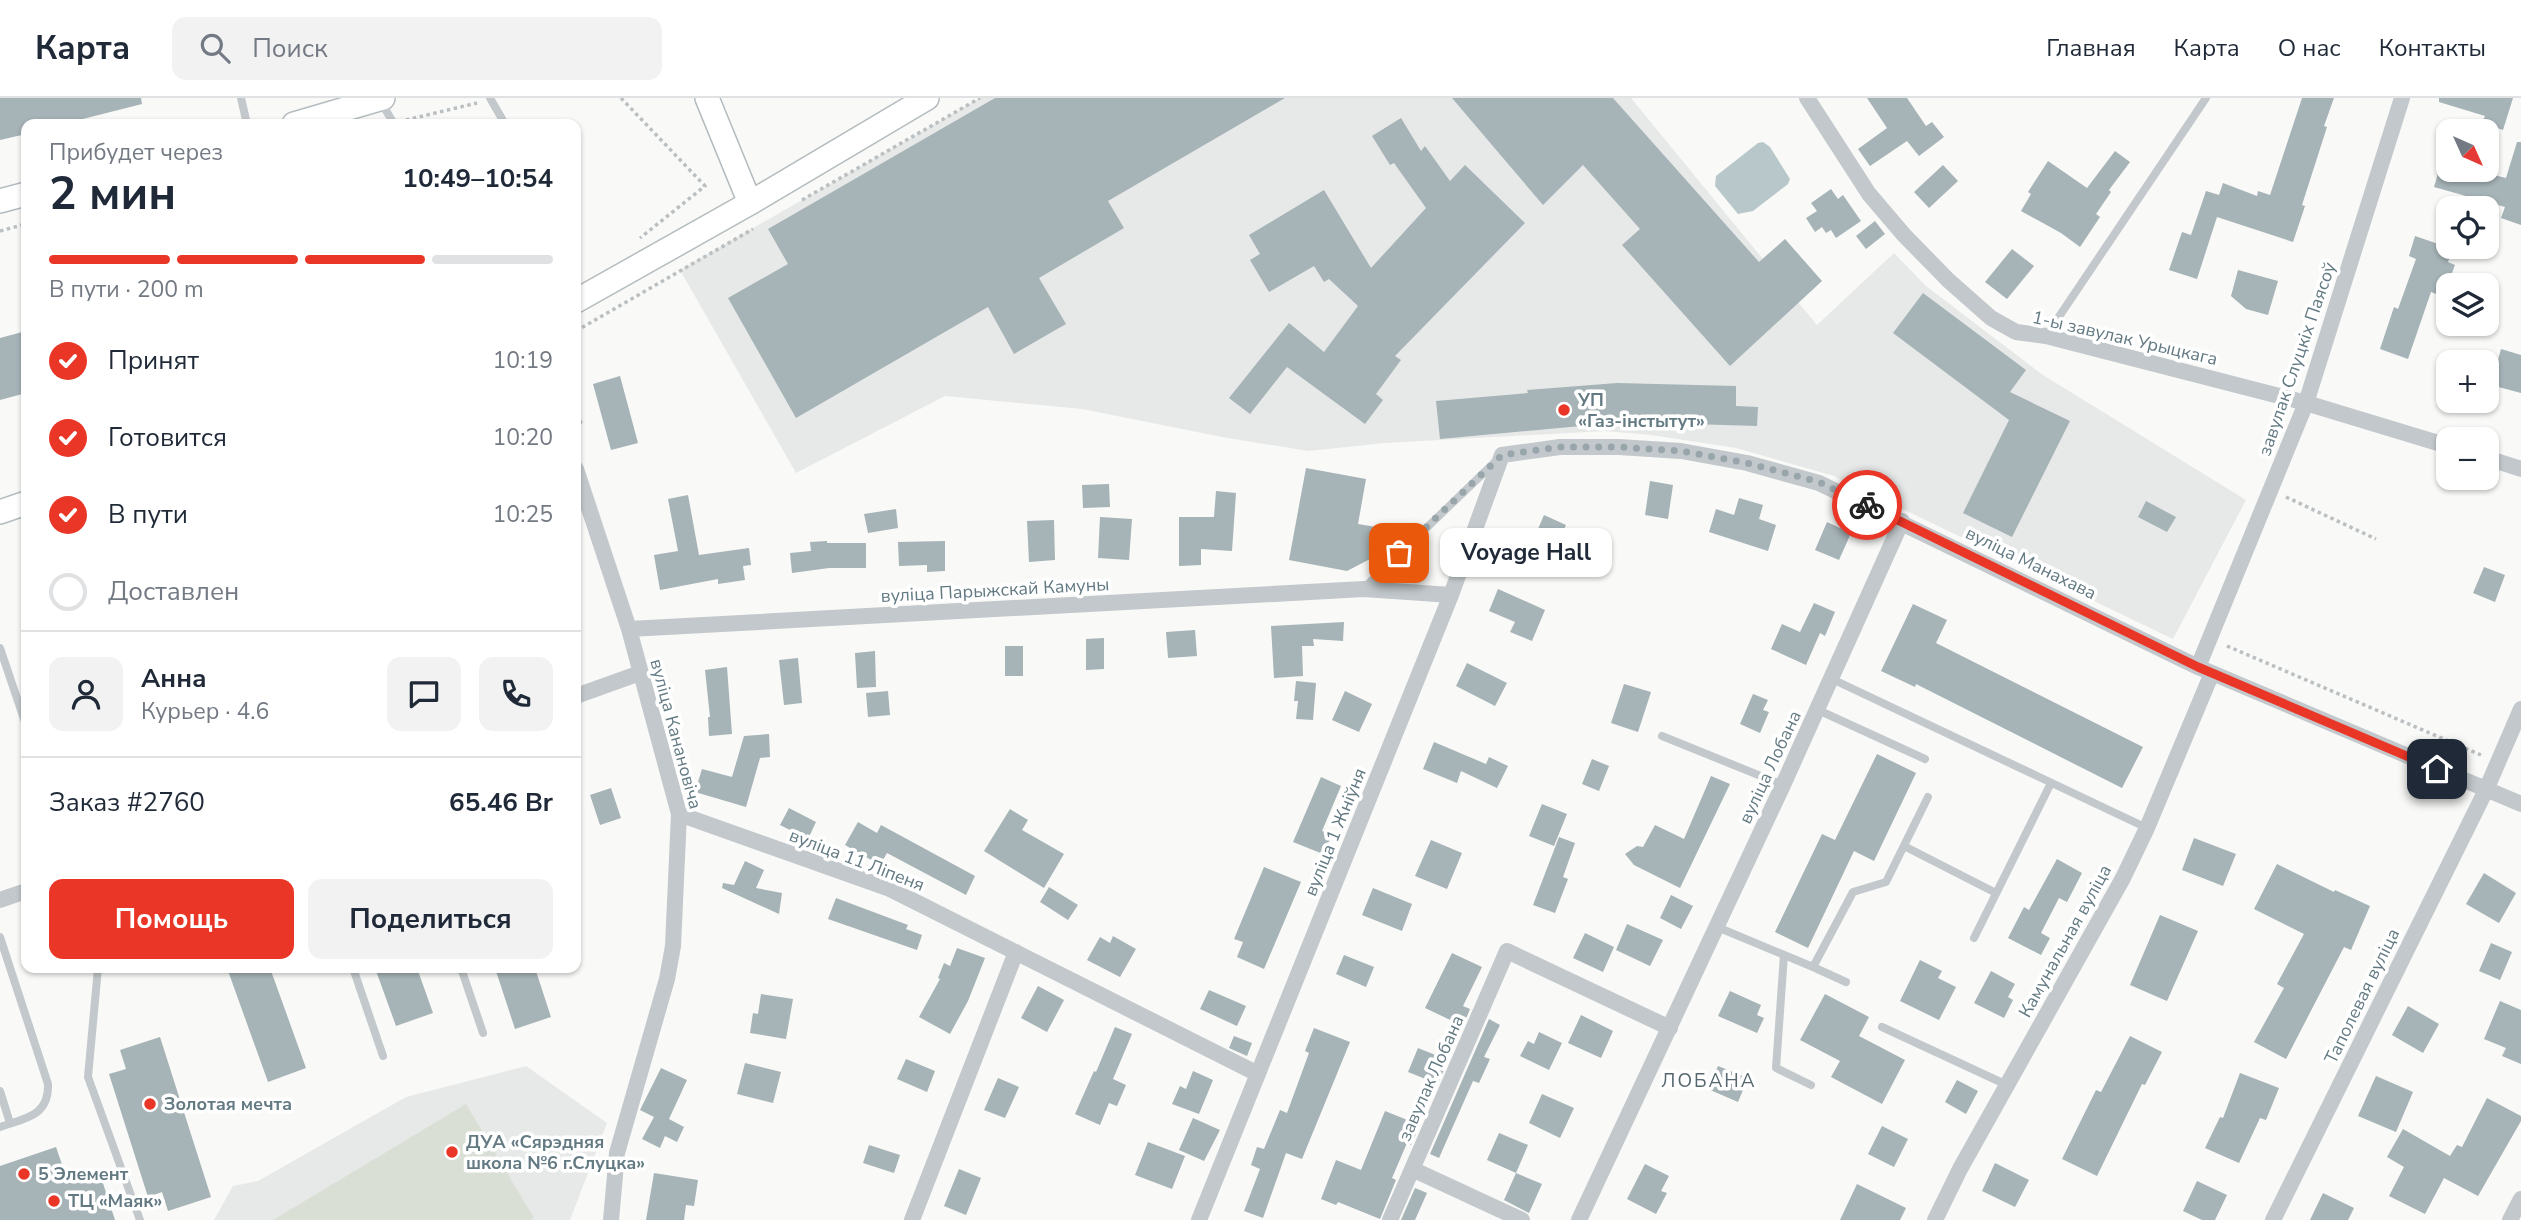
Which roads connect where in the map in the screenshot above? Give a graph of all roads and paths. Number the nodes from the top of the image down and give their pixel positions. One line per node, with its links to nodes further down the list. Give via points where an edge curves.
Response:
1 (241, 98): 11 (lane)
2 (382, 98): 12 (main road); 13 (lane)
3 (621, 98): 23 (path, via 705,186)
4 (707, 98): 18 (main road)
5 (927, 98): 18 (main road)
6 (980, 98): 19 (path)
7 (1807, 98): 26 (street, 1-ы завулак Урыцкага, via 1869,194 1948,280 2000,323 2016,332)
8 (2206, 98): 26 (lane)
9 (2402, 98): 27 (street, завулак Слуцкіх Паясоў)
10 (490, 99): 14 (path); 15 (lane)
11 (246, 119)
12 (311, 119)
13 (392, 119)
14 (413, 119)
15 (502, 119)
16 (21, 195): 17 (main road)
17 (0, 201)
18 (750, 203): 24 (main road)
19 (792, 206)
20 (21, 225): 22 (path)
21 (758, 226): 25 (path)
22 (0, 231)
23 (637, 241)
24 (581, 298)
25 (581, 328)
26 (2046, 336): 27 (street, 1-ы завулак Урыцкага)
27 (2306, 403): 30 (street, 1-ы завулак Урыцкага); 35 (street, завулак Слуцкіх Паясоў)
28 (581, 424): 29 (path)
29 (582, 427)
30 (2436, 442)
31 (1502, 455): 38 (street, вуліца Манахава, via 1560,447 1681,451 1819,482); 40 (lane); 41 (street, вуліца 1 Жніўня)
32 (2499, 462): 33 (street)
33 (2521, 469)
34 (581, 484): 42 (street, вуліца Канановіча)
35 (2272, 491): 39 (path); 43 (street, завулак Слуцкіх Паясоў)
36 (21, 505): 37 (main road)
37 (0, 512)
38 (1902, 521): 45 (street, вуліца Манахава); 47 (street, вуліца Лобана)
39 (2376, 539)
40 (1364, 589): 41 (street, вуліца Парыжскай Камуны); 42 (street, вуліца Парыжскай Камуны)
41 (1451, 595): 81 (street, вуліца 1 Жніўня)
42 (629, 629): 46 (street, вуліца Канановіча)
43 (2211, 639): 45 (street, завулак Слуцкіх Паясоў); 54 (path)
44 (0, 648): 50 (lane)
45 (2205, 670): 57 (street, вуліца Манахава); 61 (street, Камунальная вуліца)
46 (640, 673): 48 (street); 60 (street, вуліца Канановіча)
47 (1832, 679): 51 (street, вуліца Лобана); 55 (lane)
48 (581, 694)
49 (2521, 709): 54 (street, Таполевая вуліца)
50 (21, 710)
51 (1818, 710): 53 (lane); 56 (street, вуліца Лобана)
52 (1662, 736): 56 (lane)
53 (1925, 759)
54 (2498, 762): 57 (street, Таполевая вуліца)
55 (2052, 783): 61 (lane); 64 (lane)
56 (1783, 785): 66 (street, вуліца Лобана)
57 (2486, 790): 59 (street, вуліца Манахава); 98 (street, Таполевая вуліца)
58 (1928, 797): 62 (lane)
59 (2521, 804)
60 (679, 814): 69 (street, вуліца 11 Ліпеня, via 890,889); 91 (street, вуліца Канановіча, via 673,946 617,1153)
61 (2147, 828): 83 (street, Камунальная вуліца)
62 (1904, 846): 64 (lane); 72 (lane, via 1886,882 1853,892)
63 (21, 893): 65 (street)
64 (1996, 893): 68 (lane)
65 (0, 900)
66 (1717, 928): 70 (lane); 78 (street, вуліца Лобана)
67 (0, 937): 71 (lane)
68 (1974, 938)
69 (1016, 951): 81 (street, вуліца 11 Ліпеня); 92 (street)
70 (1784, 955): 72 (lane); 82 (lane, via 1776,1068)
71 (4, 961): 85 (lane, via 48,1084 42,1109)
72 (1813, 967): 76 (lane)
73 (98, 973): 90 (lane, via 88,1077)
74 (355, 973): 80 (lane)
75 (463, 973): 79 (lane)
76 (1846, 982)
77 (1882, 1027): 83 (lane)
78 (1670, 1028): 87 (street, завулак Лобана, via 1507,951); 89 (street, вуліца Лобана)
79 (483, 1033)
80 (383, 1056)
81 (1258, 1074): 93 (street, вуліца 1 Жніўня)
82 (1811, 1085)
83 (2007, 1085): 97 (street, Камунальная вуліца)
84 (0, 1091): 85 (lane)
85 (10, 1124): 86 (lane)
86 (0, 1127)
87 (1412, 1169): 94 (street, завулак Лобана); 95 (street)
88 (2521, 1199): 99 (street)
89 (1581, 1216): 96 (street)
90 (140, 1220)
91 (611, 1220)
92 (912, 1220)
93 (1199, 1220)
94 (1390, 1220)
95 (1522, 1220)
96 (1598, 1220)
97 (1935, 1220)
98 (2273, 1220)
99 (2510, 1220)

